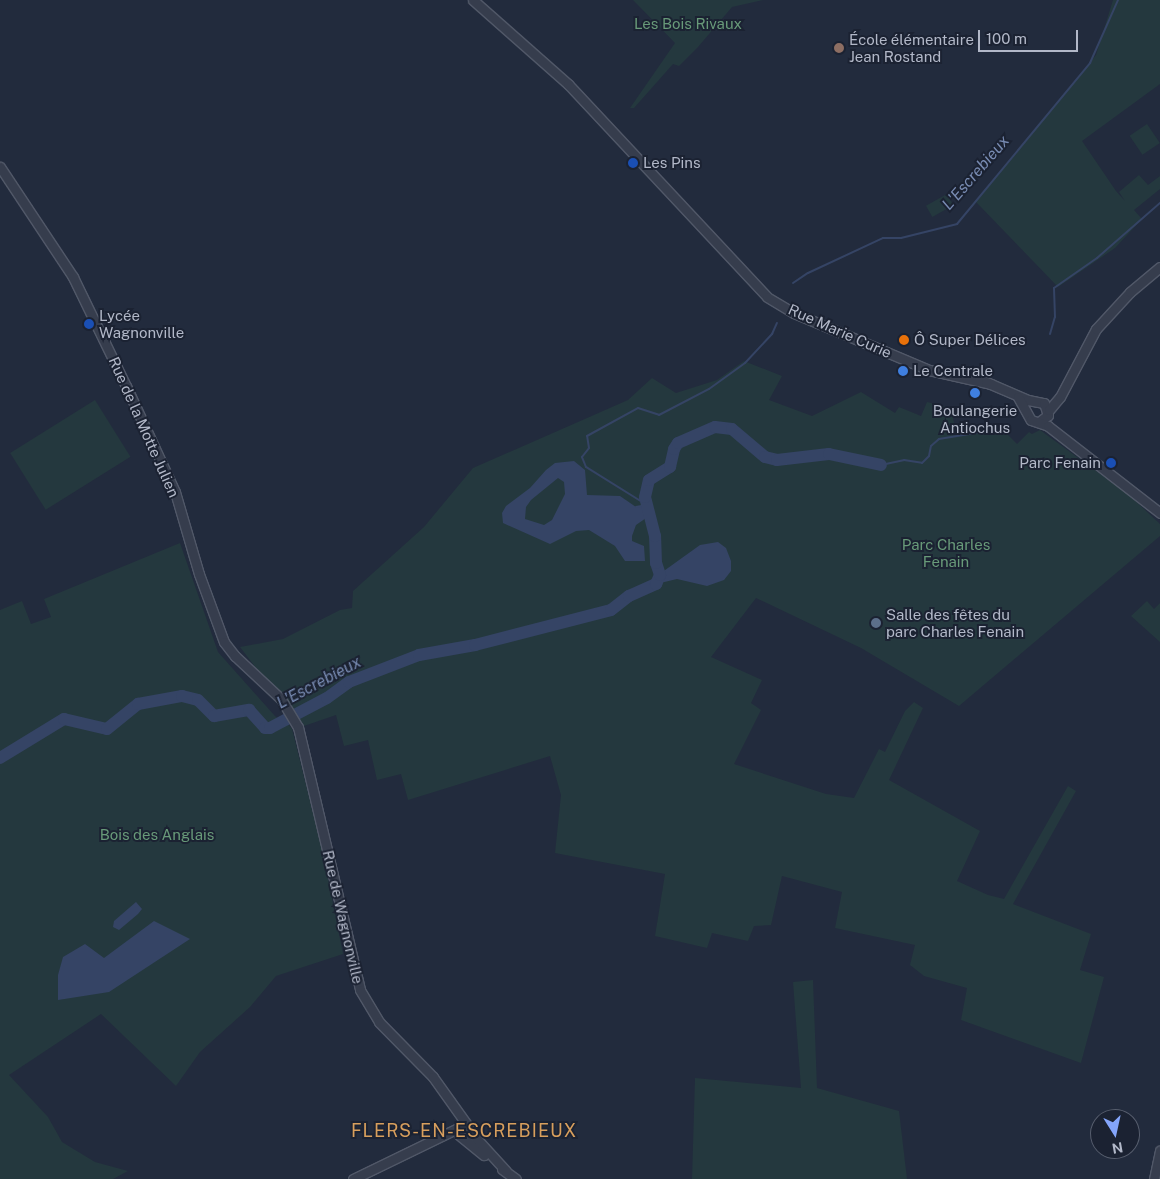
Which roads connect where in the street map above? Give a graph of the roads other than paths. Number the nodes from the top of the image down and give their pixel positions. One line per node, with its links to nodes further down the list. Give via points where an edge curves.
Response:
1 (473, 0): 5 (street, Rue Marie Curie, via 562,77 756,287 782,306 932,371 991,384)
2 (0, 167): 12 (street, Rue de la Motte Julien, via 73,277 122,377 175,492 198,574 224,642)
3 (1160, 267): 4 (street, via 1130,292 1096,329)
4 (1062, 392): 6 (street, via 1052,400); 8 (street)
5 (1015, 395): 6 (street, Rue Marie Curie); 7 (street, Rue Marie Curie)
6 (1038, 402): 7 (street); 8 (street)
7 (1028, 411): 9 (street, Rue Marie Curie, via 1030,419)
8 (1049, 411): 9 (street); 10 (street, via 1062,431)
9 (1039, 422): 11 (street, via 1140,494)
10 (1160, 505)
11 (1160, 513)
12 (293, 718): 13 (street, Rue de Wagnonville, via 360,990 379,1022 433,1077 458,1114)
13 (463, 1131): 16 (street); 17 (street, Rue de Wagnonville)
14 (1160, 1151): 15 (street)
15 (1154, 1177)
16 (353, 1179)
17 (516, 1179)

